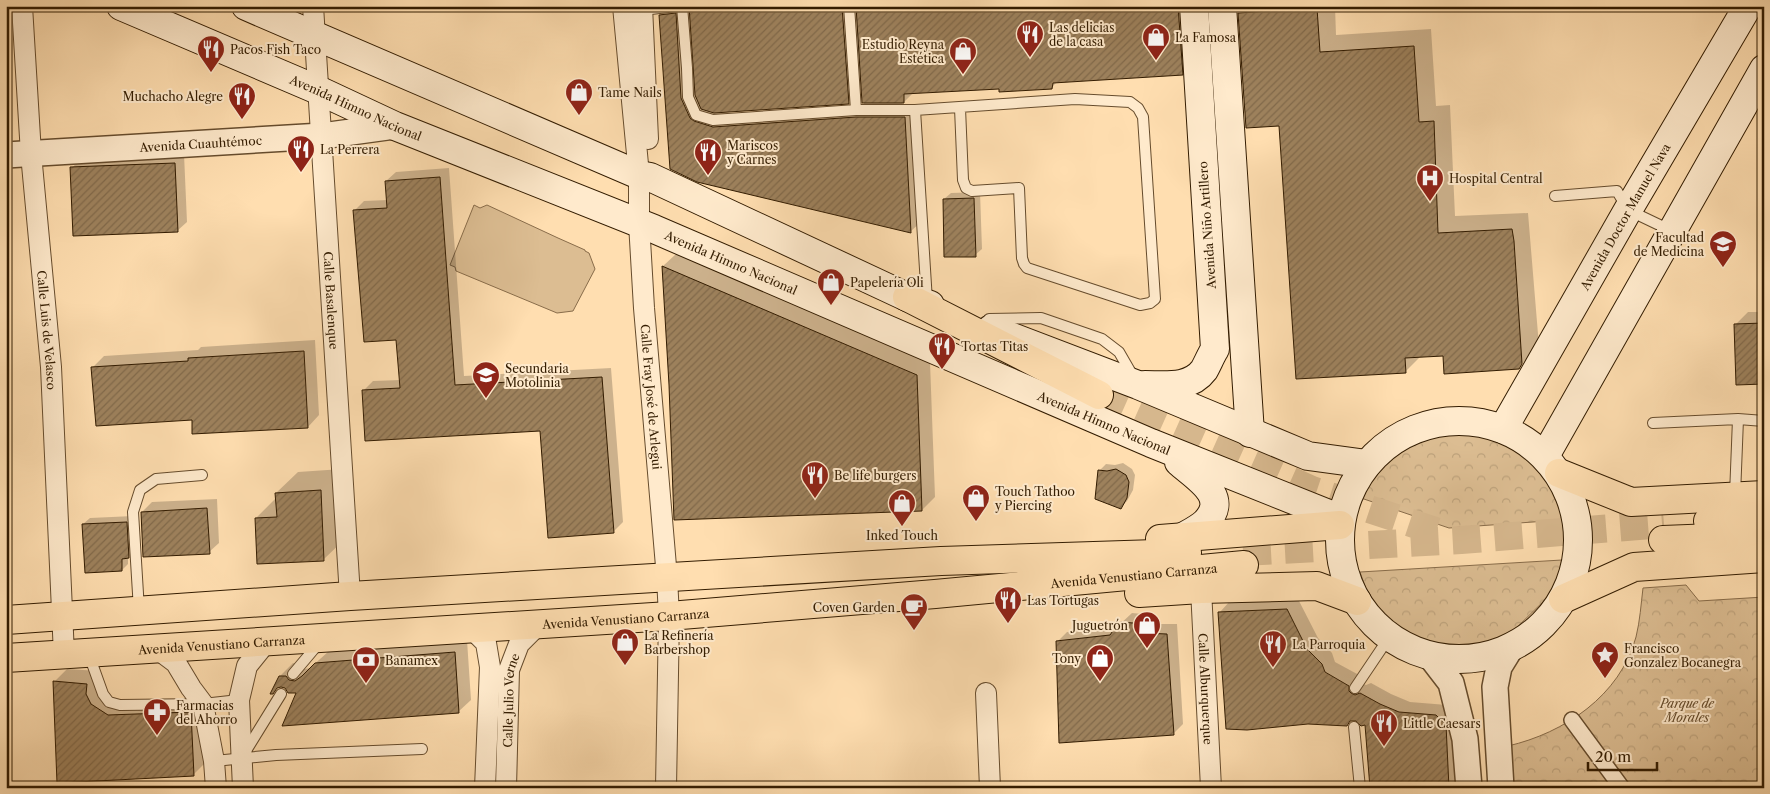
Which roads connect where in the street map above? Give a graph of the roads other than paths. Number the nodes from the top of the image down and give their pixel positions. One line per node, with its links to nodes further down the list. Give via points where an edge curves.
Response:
1 (22, 6): 20 (street, Calle Luis de Velasco)
2 (121, 6): 14 (main road, Avenida Himno Nacional)
3 (246, 6): 12 (main road)
4 (313, 6): 12 (street, Calle Basalenque)
5 (677, 6): 11 (lane)
6 (682, 6): 16 (lane, via 688,97 696,115 713,120)
7 (849, 6): 16 (lane)
8 (1194, 6): 28 (main road, Avenida Niño Artillero, via 1215,348 1203,371 1192,380 1178,385)
9 (1222, 6): 34 (main road)
10 (1748, 6): 24 (main road, Avenida Doctor Manuel Nava)
11 (633, 8): 22 (street, Calle Fray José de Arlegui)
12 (314, 35): 14 (street, Calle Basalenque); 22 (main road)
13 (1764, 69): 26 (main road)
14 (318, 90): 18 (main road, Avenida Himno Nacional); 19 (street, Calle Basalenque)
15 (960, 108): 15 (lane, via 1075,99 1130,102 1138,108 1143,117 1155,299 1140,304 1027,268 1022,258 1019,188 972,191 966,188); 17 (lane)
16 (856, 110): 17 (lane)
17 (915, 110): 27 (lane)
18 (395, 126): 19 (street, Avenida Cuauhtémoc); 25 (main road, Avenida Himno Nacional)
19 (322, 136): 20 (street, Avenida Cuauhtémoc); 50 (street, Calle Basalenque)
20 (31, 154): 21 (street, Avenida Cuauhtémoc); 54 (street, Calle Luis de Velasco, via 51,368)
21 (6, 155)
22 (645, 176): 25 (street, Calle Fray José de Arlegui); 27 (main road)
23 (1555, 196): 24 (lane, via 1617,191)
24 (1628, 210): 26 (lane); 33 (main road, Avenida Doctor Manuel Nava)
25 (646, 226): 35 (main road, Avenida Himno Nacional); 47 (street, Calle Fray José de Arlegui, via 644,308)
26 (1672, 232): 37 (main road)
27 (917, 300): 28 (main road); 29 (main road)
28 (1138, 385): 34 (main road)
29 (1099, 395)
30 (1738, 419): 31 (lane); 32 (lane); 40 (lane)
31 (1764, 421)
32 (1652, 423)
33 (1503, 429): 36 (main road, via 1466,421 1429,424 1395,439); 37 (main road, via 1525,440)
34 (1250, 433): 36 (main road, via 1308,456)
35 (1150, 443): 42 (main road, Avenida Himno Nacional); 44 (main road, via 1212,490 1214,509 1206,522)
36 (1367, 464): 42 (main road, via 1350,490)
37 (1552, 465): 40 (main road, via 1630,502); 51 (main road, via 1573,503 1579,536 1575,569)
38 (202, 474): 53 (lane, via 156,480 140,490 133,512)
39 (1764, 495): 40 (main road)
40 (1735, 496)
41 (1764, 516): 43 (main road, via 1663,532)
42 (1341, 522): 44 (main road); 52 (main road, via 1342,565)
43 (1764, 536)
44 (1183, 537): 46 (main road, via 1024,546)
45 (1764, 558): 51 (main road, via 1634,567)
46 (942, 561): 47 (main road, Avenida Venustiano Carranza); 49 (main road, Avenida Venustiano Carranza, via 1244,558)
47 (667, 578): 50 (main road, Avenida Venustiano Carranza); 55 (street, Calle Fray José de Arlegui)
48 (1201, 589): 49 (main road, via 1024,599); 52 (main road, via 1317,586); 84 (street, Calle Alburquerque)
49 (935, 594): 55 (main road, Avenida Venustiano Carranza)
50 (350, 596): 53 (main road, Avenida Venustiano Carranza)
51 (1563, 599): 62 (main road, via 1540,628)
52 (1356, 601): 59 (main road)
53 (139, 611): 54 (main road, Avenida Venustiano Carranza)
54 (62, 616): 56 (main road, Avenida Venustiano Carranza); 64 (street, Calle Luis de Velasco)
55 (669, 616): 57 (main road, Avenida Venustiano Carranza); 82 (street, Calle Fray José de Arlegui)
56 (6, 620)
57 (539, 624): 58 (main road, Avenida Venustiano Carranza); 81 (street, Calle Julio Verne, via 519,644 509,670)
58 (470, 628): 60 (main road, Avenida Venustiano Carranza); 80 (street, Calle Julio Verne, via 486,643 490,667)
59 (1390, 636): 65 (main road); 68 (lane)
60 (323, 638): 61 (main road, Avenida Venustiano Carranza); 67 (lane)
61 (268, 640): 63 (main road, Avenida Venustiano Carranza); 71 (street, via 247,666)
62 (1512, 646): 65 (main road, via 1480,657); 87 (street, via 1499,667 1494,686)
63 (156, 648): 64 (main road, Avenida Venustiano Carranza); 72 (street, via 176,663)
64 (76, 654): 66 (main road, Avenida Venustiano Carranza); 72 (lane, via 109,702 120,705)
65 (1431, 657): 86 (street, via 1451,683 1465,739)
66 (6, 658)
67 (293, 674)
68 (1355, 688)
69 (986, 692): 83 (street)
70 (281, 694): 76 (lane)
71 (238, 700): 72 (lane); 76 (street)
72 (203, 704): 77 (street)
73 (1572, 720): 88 (street)
74 (1354, 727): 85 (lane)
75 (422, 749): 76 (lane)
76 (241, 759): 77 (lane); 79 (street)
77 (214, 761): 78 (street)
78 (216, 788)
79 (243, 788)
80 (486, 788)
81 (506, 788)
82 (666, 788)
83 (990, 788)
84 (1211, 788)
85 (1360, 788)
86 (1469, 788)
87 (1501, 788)
88 (1622, 788)

